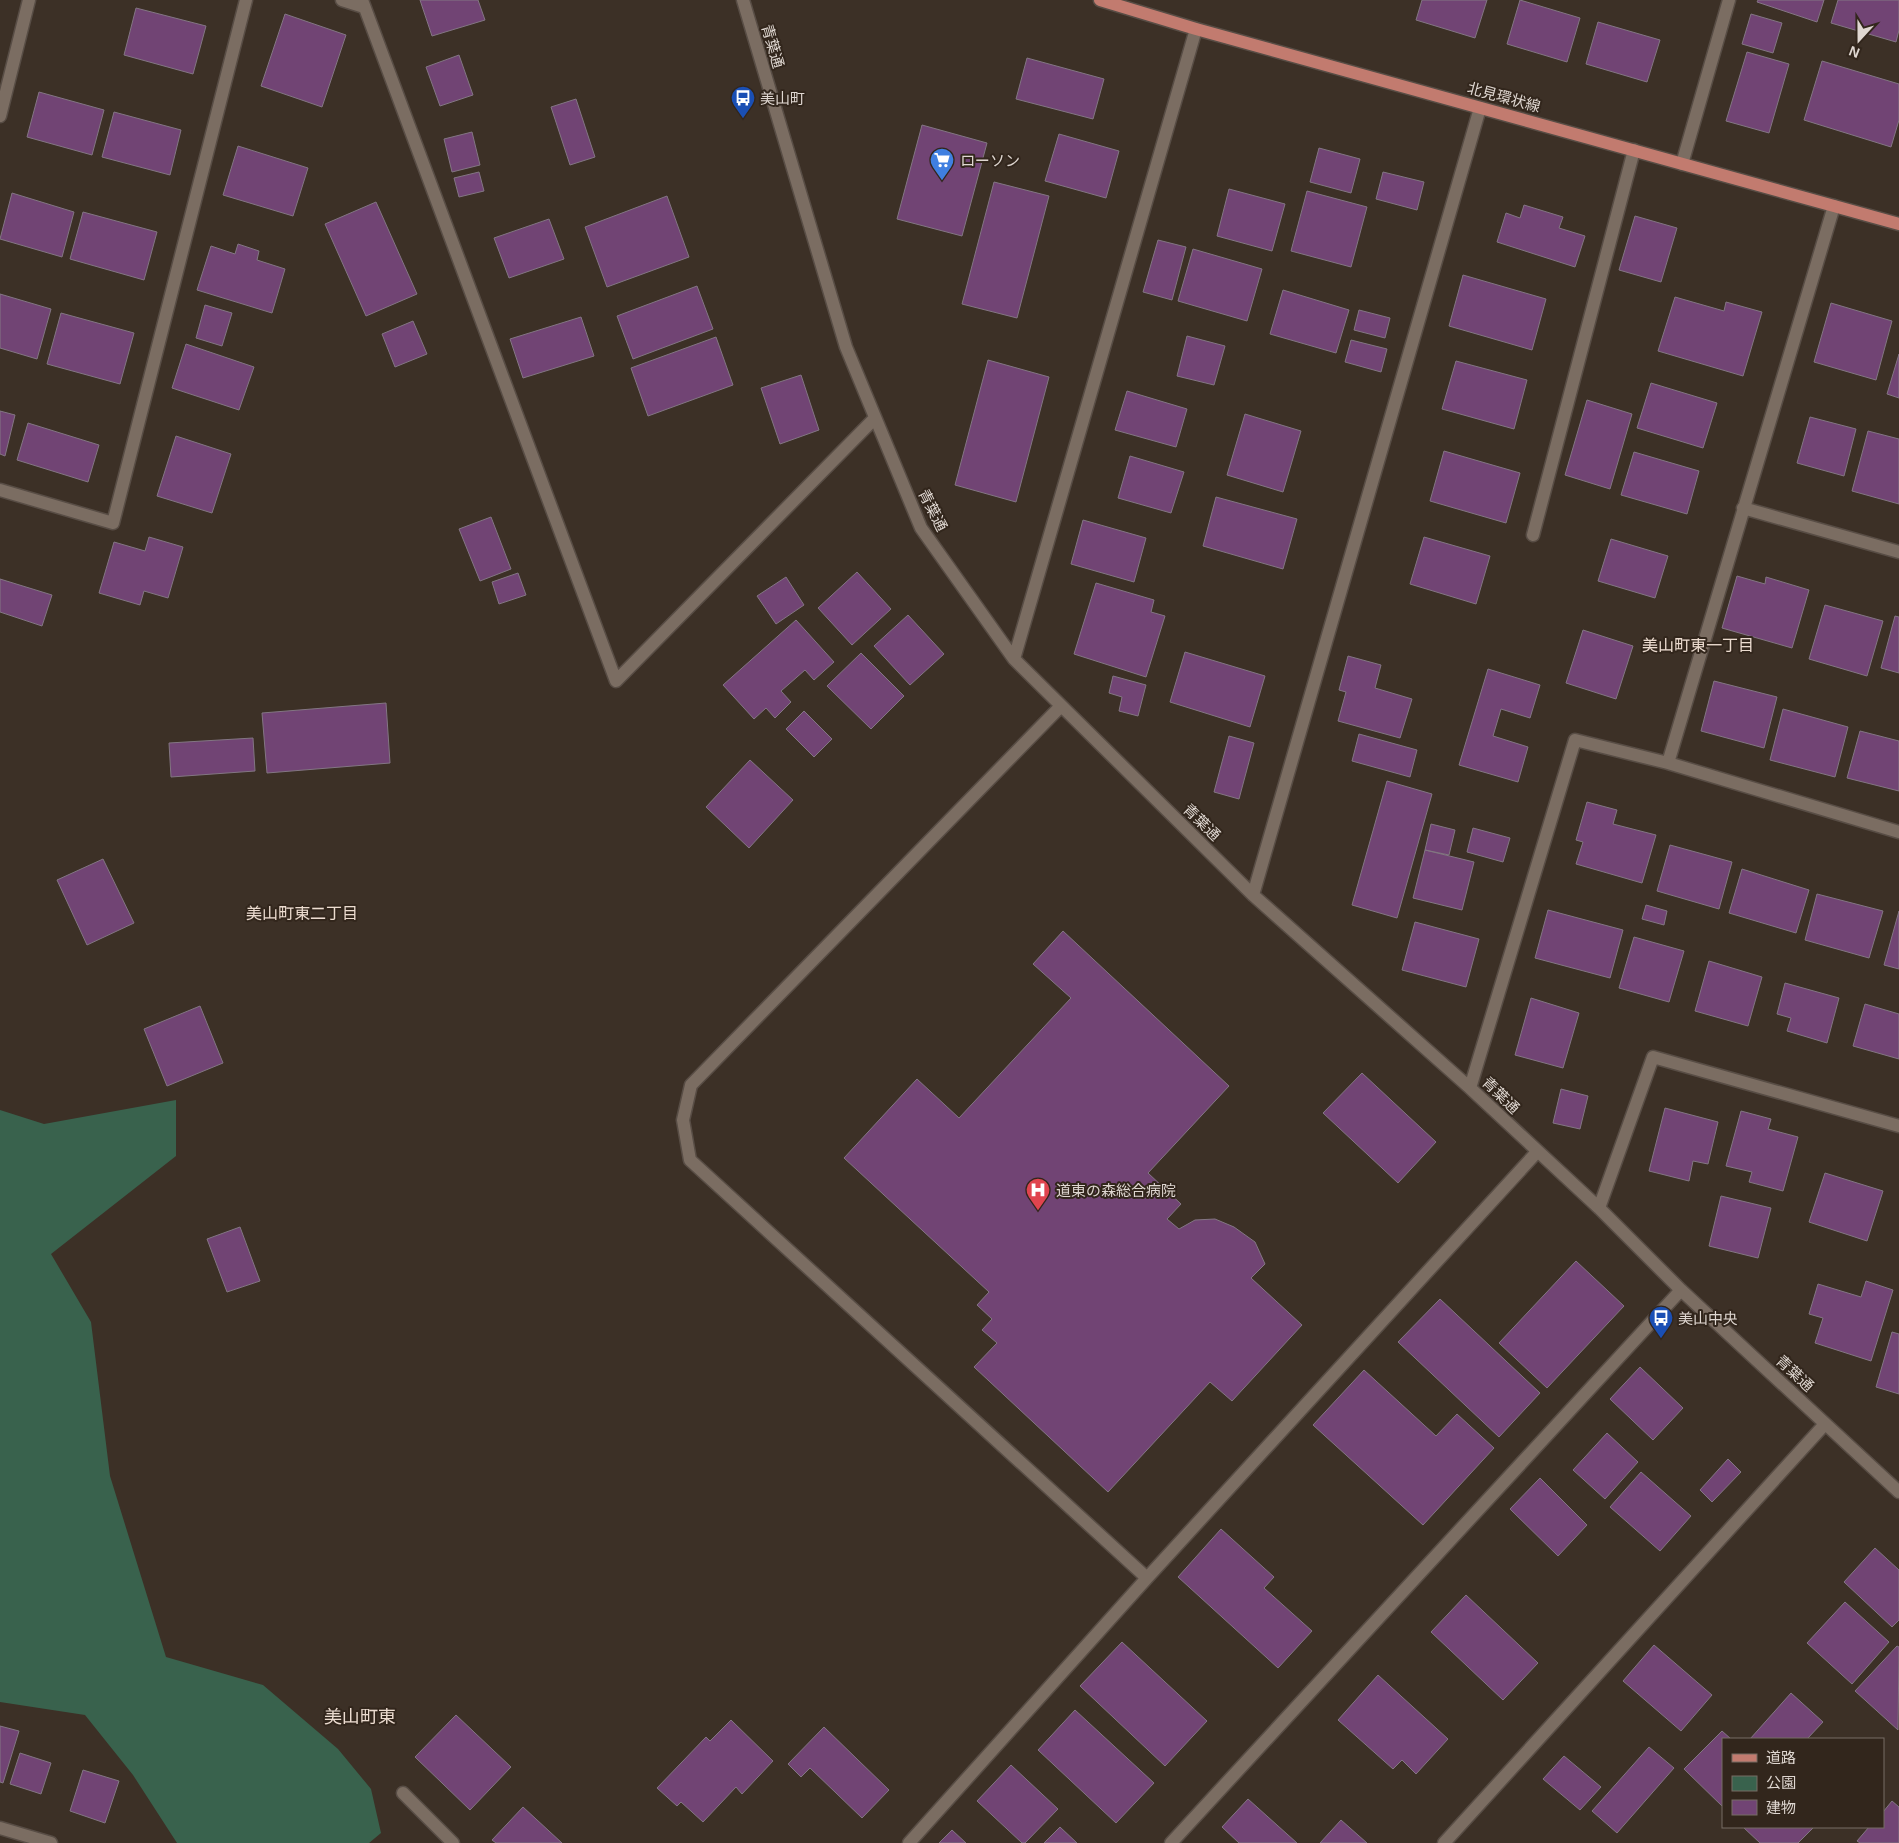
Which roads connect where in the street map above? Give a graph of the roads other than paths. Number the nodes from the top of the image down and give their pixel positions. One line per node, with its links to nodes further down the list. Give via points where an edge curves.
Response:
1 (29, 0): 10 (street)
2 (246, 0): 16 (street, via 113,523)
3 (342, 0): 7 (street)
4 (743, 0): 15 (street, 青葉通, via 846,347)
5 (1100, 0): 8 (main road, 北見環状線)
6 (1729, 0): 12 (street)
7 (363, 4): 15 (street, via 616,681)
8 (1196, 29): 9 (main road, 北見環状線); 20 (street)
9 (1480, 108): 11 (main road, 北見環状線); 24 (street)
10 (0, 116)
11 (1634, 150): 12 (main road, 北見環状線); 18 (street)
12 (1682, 164): 13 (main road, 北見環状線)
13 (1834, 206): 14 (main road, 北見環状線); 17 (street)
14 (1899, 224)
15 (875, 418): 20 (street, 青葉通, via 921,528)
16 (0, 490)
17 (1743, 508): 19 (street); 22 (street)
18 (1534, 535)
19 (1899, 552)
20 (1014, 659): 21 (street, 青葉通)
21 (1061, 706): 24 (street, 青葉通); 32 (street, via 691,1084 683,1120 690,1160)
22 (1668, 763): 23 (street); 25 (street, via 1575,740)
23 (1899, 832)
24 (1253, 894): 25 (street, 青葉通)
25 (1470, 1088): 27 (street, 青葉通)
26 (1899, 1126): 28 (street, via 1653,1057)
27 (1537, 1152): 28 (street, 青葉通); 32 (street)
28 (1599, 1208): 29 (street, 青葉通)
29 (1681, 1290): 30 (street, 青葉通); 38 (street)
30 (1825, 1424): 31 (street, 青葉通); 39 (street)
31 (1899, 1492)
32 (1147, 1578): 37 (street)
33 (403, 1793): 36 (street)
34 (0, 1828): 35 (street)
35 (51, 1843)
36 (453, 1843)
37 (909, 1843)
38 (1171, 1843)
39 (1444, 1843)

